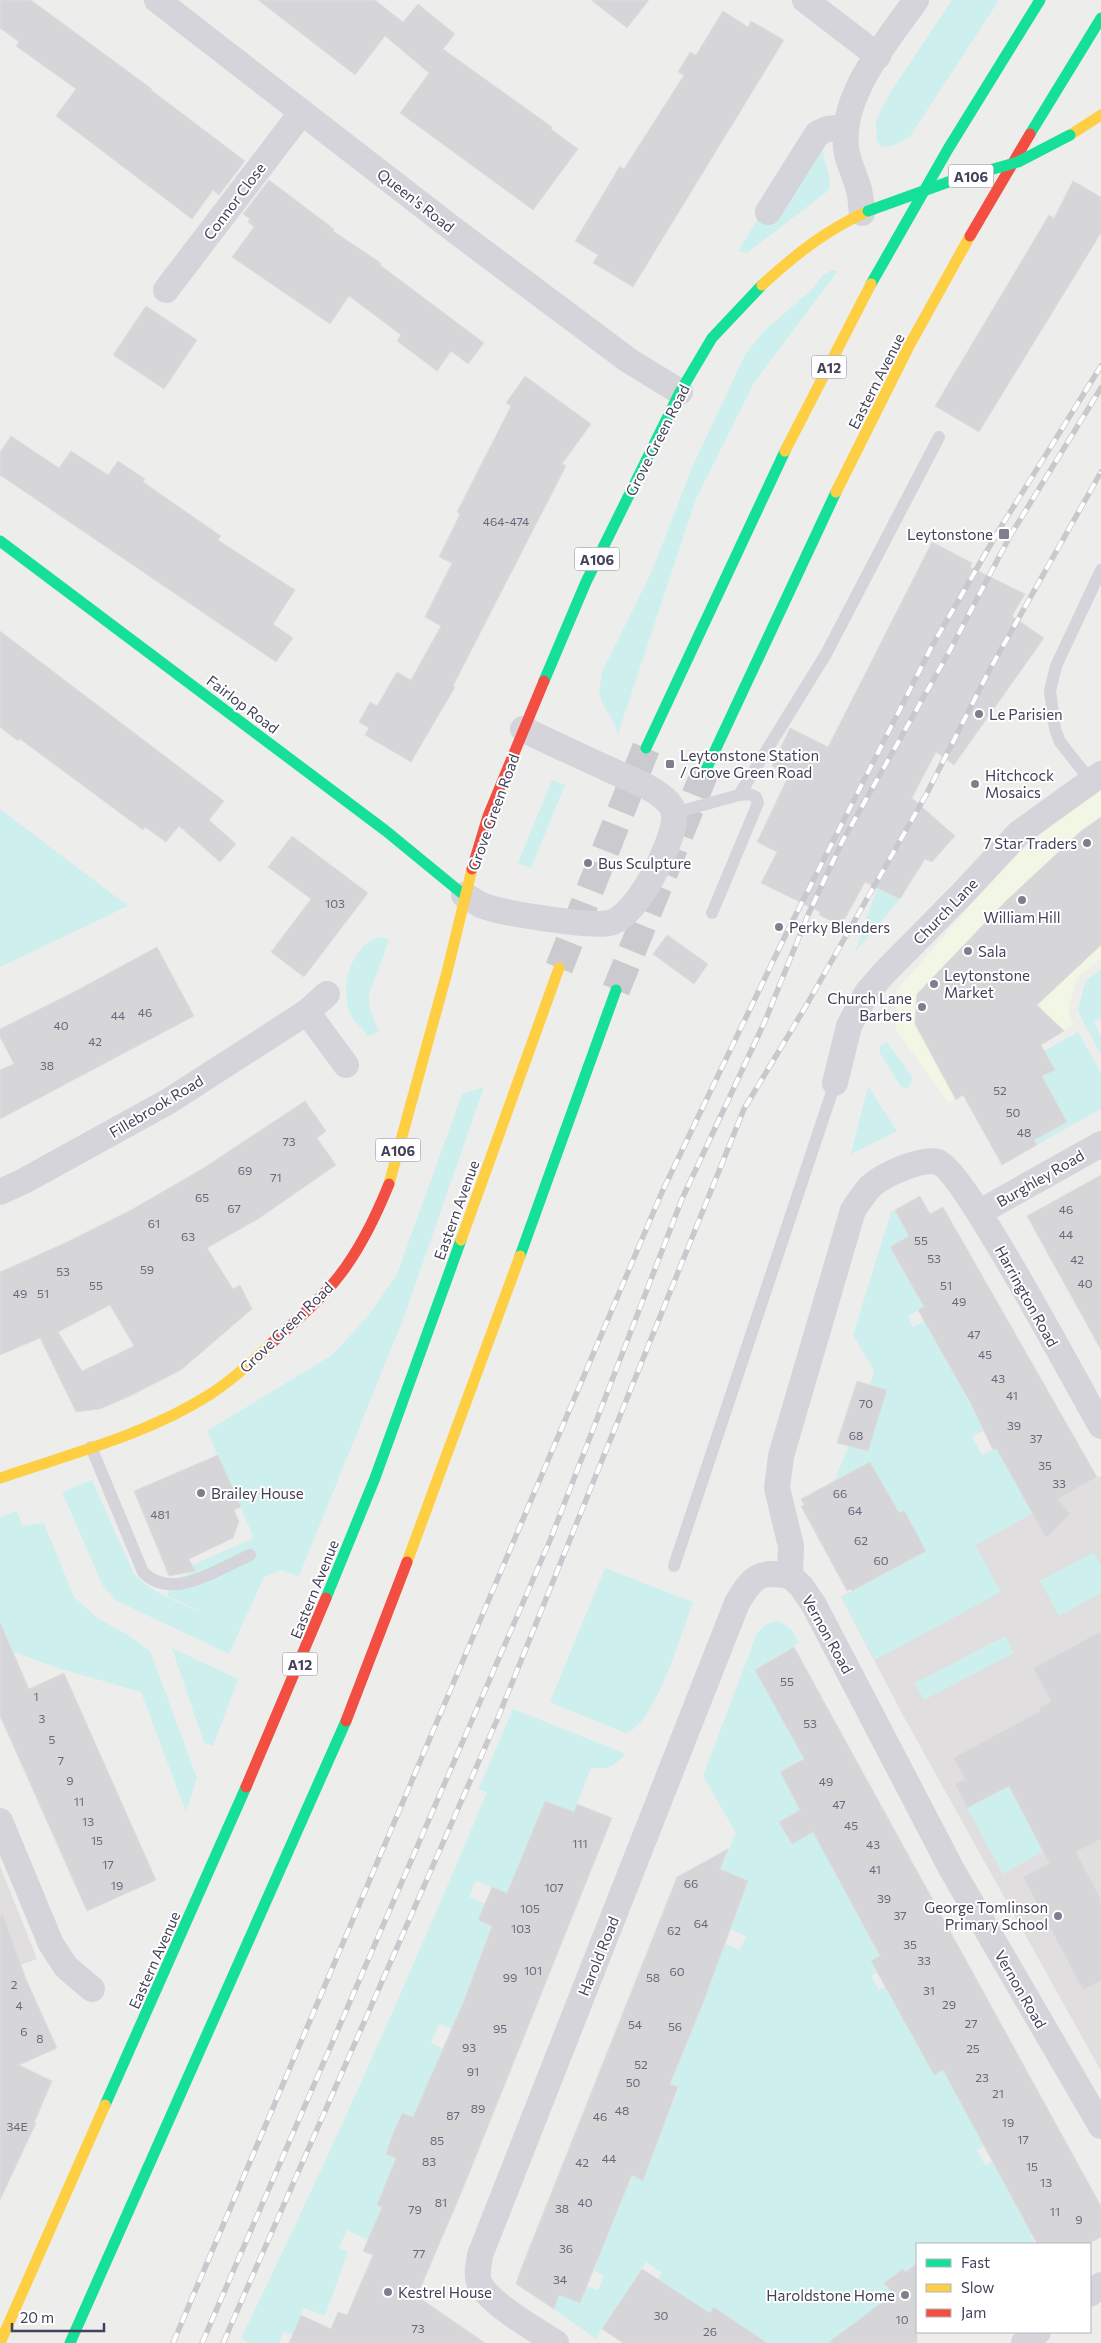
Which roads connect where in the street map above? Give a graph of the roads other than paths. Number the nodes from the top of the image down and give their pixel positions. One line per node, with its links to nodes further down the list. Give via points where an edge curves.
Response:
1 (157, 0): 7 (street, Queen's Road)
2 (805, 0): 6 (street)
3 (916, 0): 6 (street)
4 (1040, 0): 18 (main road, A12, via 894,241 808,406)
5 (1101, 18): 19 (main road, Eastern Avenue, via 985,210 904,358 805,554)
6 (878, 56): 9 (street, via 856,92)
7 (302, 112): 12 (street, Connor Close); 13 (street, Queen's Road, via 628,360)
8 (1101, 115): 11 (main road, A106, bridge, via 1018,162)
9 (846, 127): 10 (street, via 826,129 817,134); 11 (street, via 847,153)
10 (768, 212)
11 (865, 212): 13 (main road, Grove Green Road / A106, via 842,222 799,251 743,303 712,338)
12 (166, 290)
13 (680, 392): 17 (main road, Grove Green Road / A106, via 586,582)
14 (939, 437): 21 (lane, via 826,654)
15 (0, 541): 23 (main road, Fairlop Road, via 386,831)
16 (1101, 570): 20 (lane, via 1056,666 1050,691 1060,742)
17 (523, 729): 22 (street, via 647,787 669,804); 23 (main road, Grove Green Road / A106, via 488,816)
18 (646, 748)
19 (704, 772)
20 (1096, 777): 30 (street, Church Lane, via 1019,833 883,974 866,994 849,1026)
21 (739, 795): 22 (lane); 24 (lane, via 749,794 756,797 758,803)
22 (674, 813): 23 (street, via 659,863 646,889 622,918 608,923 516,914 480,905)
23 (464, 895): 35 (main road, Grove Green Road / A106, via 448,972 389,1185 363,1241 316,1302 230,1380 188,1408)
24 (712, 913)
25 (559, 968): 46 (main road, Eastern Avenue / A12, via 375,1478 298,1669)
26 (616, 990): 47 (main road, via 432,1499 339,1739)
27 (327, 994): 28 (street, Fillebrook Road)
28 (307, 1012): 29 (street); 32 (street, Fillebrook Road, via 168,1100)
29 (346, 1065)
30 (834, 1083): 38 (lane)
31 (1101, 1144): 33 (street, Burghley Road)
32 (0, 1192)
33 (980, 1212): 34 (street, Harrington Road); 39 (street, Harrington Road, via 948,1168 929,1160 893,1173 872,1186 853,1210 781,1456 777,1488 791,1546)
34 (1101, 1426)
35 (91, 1447): 36 (main road, Grove Green Road / A106); 37 (lane, via 142,1572 152,1581 170,1586 184,1584)
36 (0, 1478)
37 (250, 1555)
38 (674, 1566)
39 (790, 1576): 42 (street, Vernon Road, via 814,1605 952,1870); 48 (street, Harold Road, via 762,1574 749,1583 737,1603 480,2255 479,2282 495,2301)
40 (0, 1821): 41 (street, via 51,1944 66,1967)
41 (92, 1990)
42 (1101, 2126)
43 (1101, 2285): 44 (street)
44 (1091, 2293)
45 (1037, 2333): 49 (street)
46 (0, 2343)
47 (70, 2343)
48 (556, 2343)
49 (1024, 2343)

